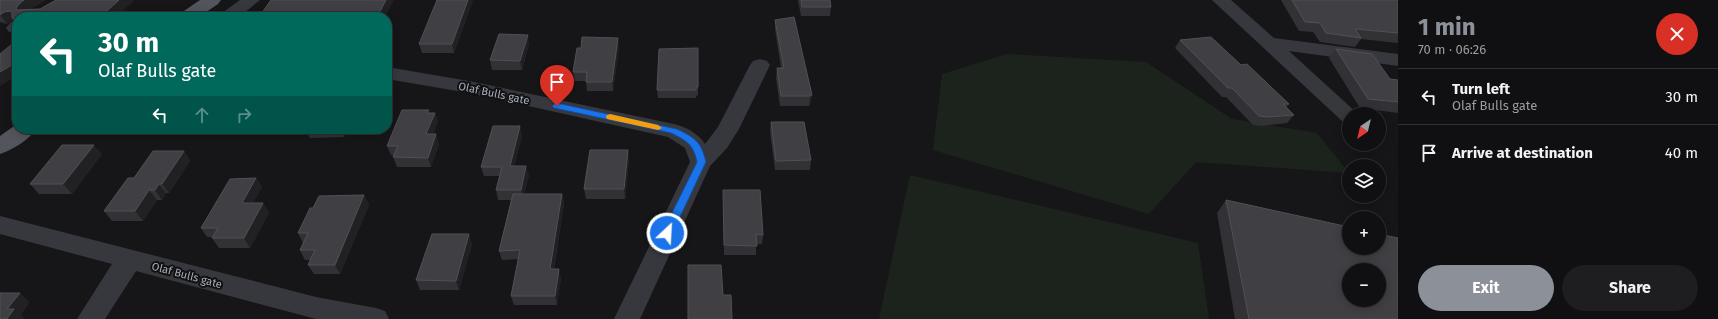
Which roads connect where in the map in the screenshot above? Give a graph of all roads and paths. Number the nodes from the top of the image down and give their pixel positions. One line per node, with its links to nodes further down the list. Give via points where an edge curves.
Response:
1 (212, 0): 4 (main road)
2 (251, 0): 5 (street)
3 (1222, 0): 6 (street)
4 (194, 12)
5 (235, 12)
6 (1270, 43): 7 (street); 10 (street)
7 (1398, 60)
8 (760, 65): 13 (street, via 728,129)
9 (392, 74): 13 (street, Olaf Bulls gate, via 469,87 674,131 690,139 699,149)
10 (1342, 110)
11 (18, 134): 12 (main road)
12 (0, 146)
13 (701, 162): 18 (street)
14 (0, 225): 15 (street, Olaf Bulls gate)
15 (129, 260): 16 (street); 17 (street, Olaf Bulls gate, via 316,308)
16 (90, 319)
17 (376, 319)
18 (626, 319)

